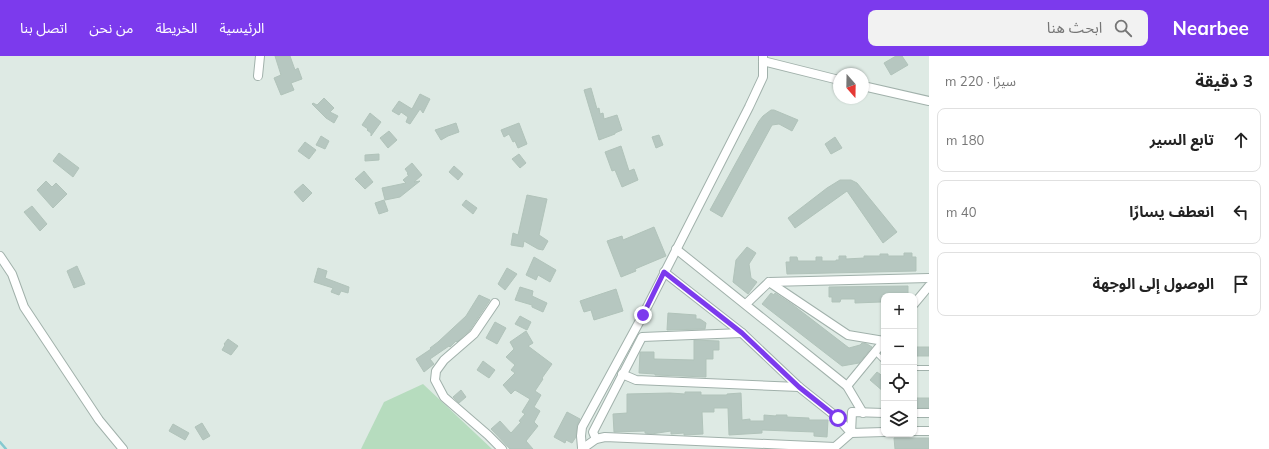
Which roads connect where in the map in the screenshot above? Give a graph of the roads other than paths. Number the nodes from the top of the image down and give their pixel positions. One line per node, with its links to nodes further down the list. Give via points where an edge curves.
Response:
1 (260, 56): 3 (street)
2 (763, 59): 4 (street); 7 (street, via 763,77)
3 (258, 76)
4 (833, 78)
5 (869, 87): 6 (street)
6 (929, 101)
7 (676, 249): 9 (street); 15 (street)
8 (0, 256): 37 (street, via 12,274 24,307 99,420)
9 (664, 272): 16 (street); 34 (street, via 582,427)
10 (929, 278): 11 (street)
11 (769, 282): 15 (street); 17 (street, via 848,335)
12 (929, 286): 13 (street)
13 (917, 300)
14 (495, 303): 38 (street, via 474,334 444,360 436,371 435,380 444,397)
15 (746, 304): 24 (street)
16 (742, 333): 23 (street, via 642,337); 25 (street)
17 (881, 340)
18 (881, 345): 19 (street)
19 (875, 352): 20 (lane); 24 (street)
20 (881, 357)
21 (917, 368): 22 (lane)
22 (929, 368)
23 (622, 374): 25 (street, via 636,380); 35 (street, via 593,432)
24 (848, 386): 26 (street)
25 (799, 387): 33 (street, via 838,418)
26 (863, 413): 27 (street); 33 (street, via 852,412)
27 (881, 413)
28 (917, 413): 29 (street)
29 (929, 413)
30 (917, 431): 31 (street)
31 (929, 431)
32 (881, 432): 33 (street)
33 (851, 433): 35 (street, via 835,447 605,436)
34 (581, 436): 35 (street); 36 (street)
35 (596, 439): 36 (street)
36 (582, 448)
37 (123, 449)
38 (502, 449)

